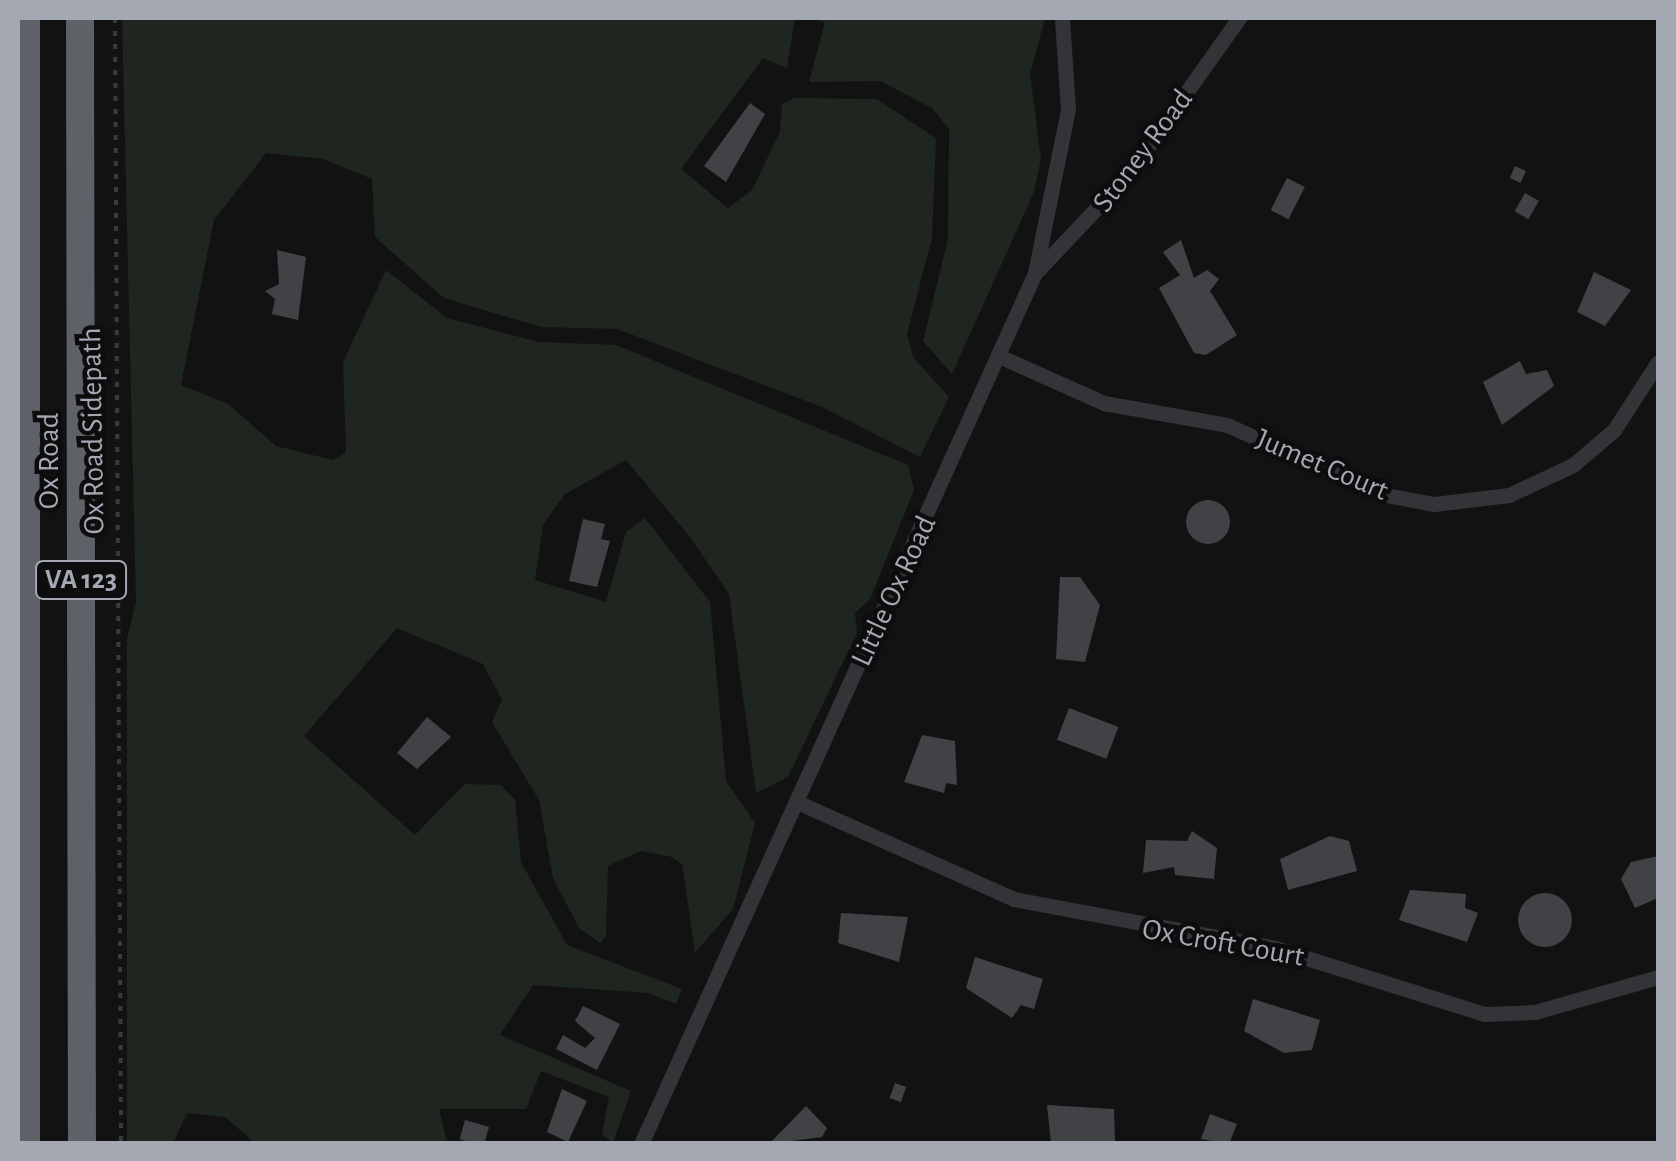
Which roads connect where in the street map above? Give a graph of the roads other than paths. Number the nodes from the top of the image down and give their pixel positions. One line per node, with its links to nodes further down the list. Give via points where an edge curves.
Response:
1 (26, 18): 10 (highway, Ox Road / VA 123)
2 (80, 18): 11 (highway, Ox Road / VA 123)
3 (1062, 18): 5 (street, Little Ox Road, via 1066,128)
4 (1239, 18): 5 (street, Stoney Road, via 1126,177)
5 (1035, 273): 6 (street, Little Ox Road)
6 (1001, 358): 7 (street, Jumet Court, via 1104,403 1227,425 1382,494 1434,504 1509,495 1573,465 1614,430); 8 (street, Little Ox Road)
7 (1658, 362)
8 (797, 802): 9 (street, Ox Croft Court, via 1014,900 1274,948 1484,1014 1536,1012); 12 (street, Little Ox Road)
9 (1658, 977)
10 (26, 1144)
11 (82, 1144)
12 (641, 1144)

